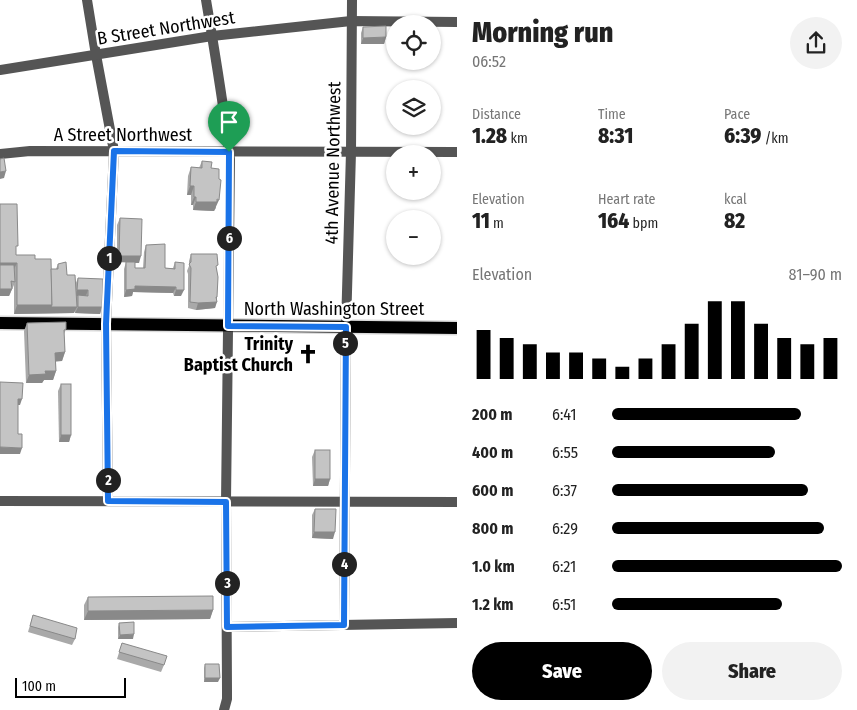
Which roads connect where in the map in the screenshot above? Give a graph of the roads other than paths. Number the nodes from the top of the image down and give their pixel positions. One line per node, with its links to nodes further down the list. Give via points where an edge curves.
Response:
1 (87, 0): 7 (street)
2 (206, 0): 6 (street)
3 (352, 0): 4 (street, 4th Avenue Northwest)
4 (351, 21): 5 (street, B Street Northwest); 6 (street, B Street Northwest); 11 (street, 4th Avenue Northwest)
5 (457, 22)
6 (212, 36): 7 (street, B Street Northwest); 10 (street)
7 (96, 55): 8 (street, B Street Northwest); 9 (street)
8 (0, 70)
9 (114, 151): 10 (street, A Street Northwest); 13 (street, A Street Northwest); 15 (street)
10 (229, 152): 11 (street, A Street Northwest); 16 (street)
11 (351, 152): 12 (street, A Street Northwest); 17 (street, 4th Avenue Northwest)
12 (457, 152)
13 (0, 154)
14 (0, 323): 15 (main road, North Washington Street)
15 (106, 324): 16 (main road, North Washington Street); 20 (street)
16 (228, 326): 17 (main road, North Washington Street); 21 (street)
17 (346, 327): 18 (main road, North Washington Street); 22 (street, 4th Avenue Northwest)
18 (457, 328)
19 (0, 501): 20 (street)
20 (108, 501): 21 (street)
21 (226, 502): 22 (street); 26 (street)
22 (344, 502): 23 (street); 25 (street, 4th Avenue Northwest)
23 (457, 502)
24 (457, 623): 25 (street)
25 (344, 625): 26 (street)
26 (227, 627): 27 (street)
27 (224, 710)

